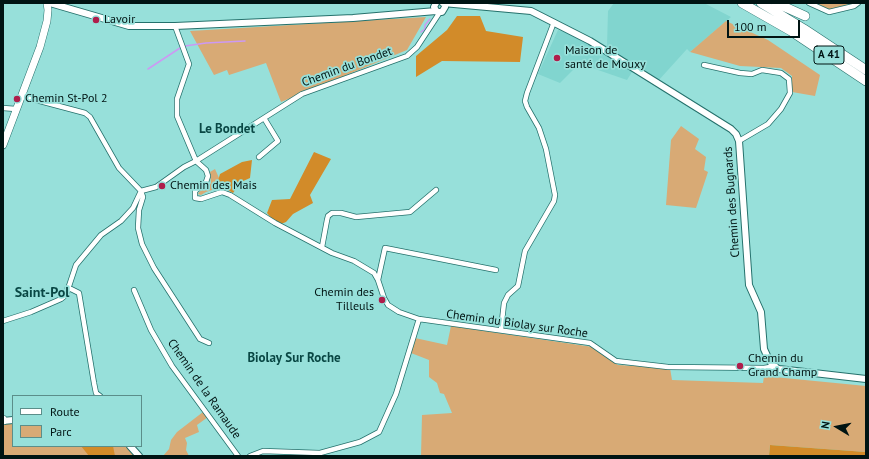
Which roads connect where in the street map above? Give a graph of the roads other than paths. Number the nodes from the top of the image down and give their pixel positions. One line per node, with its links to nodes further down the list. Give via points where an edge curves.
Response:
1 (46, 3): 15 (main road, via 48,15 44,33)
2 (50, 3): 11 (street, via 129,26)
3 (742, 3): 14 (highway, A 41, via 791,31)
4 (760, 3): 13 (highway, A 41, via 810,32)
5 (776, 3): 9 (highway)
6 (809, 3): 7 (street, via 829,12)
7 (858, 3)
8 (438, 7): 10 (street, Chemin des Bugnards, via 452,4 531,11); 11 (street, Chemin des Bugnards, via 428,12 353,18); 18 (street, Chemin du Bondet, via 434,20 417,47 407,56 302,94)
9 (804, 16)
10 (554, 22): 19 (street, Chemin des Bugnards, via 590,41 731,129); 32 (street, via 526,100 546,150 554,201 526,251 518,286 504,303)
11 (175, 26): 22 (street, via 188,64 177,99 177,116)
12 (704, 65): 19 (street, via 740,73 752,74 762,70 781,73 789,79 790,93 781,109 768,124)
13 (866, 70)
14 (866, 81)
15 (21, 96): 17 (main road); 24 (street, via 85,113 90,117 119,168)
16 (3, 108): 17 (street)
17 (16, 109): 20 (main road)
18 (264, 118): 21 (street, via 278,141); 22 (street, Chemin du Bondet)
19 (739, 141): 34 (street, Chemin des Bugnards, via 749,285 761,312 764,349)
20 (3, 145)
21 (259, 157)
22 (196, 161): 24 (street, Chemin du Bondet, via 156,187); 25 (street, via 206,170 208,176 206,182 195,191 195,198 201,199 222,192 230,195)
23 (436, 190): 25 (street, via 410,212 356,217 332,213 328,216)
24 (141, 191): 28 (street, via 133,208 121,221 101,235 76,265); 33 (street, via 143,198 138,228 142,244 154,268 200,339)
25 (322, 247): 27 (street, via 354,260 374,273)
26 (496, 270): 27 (street, via 385,248)
27 (378, 280): 30 (street, Chemin du Biolay sur Roche, via 388,305)
28 (67, 289): 31 (street, via 66,295 61,299); 36 (street, via 79,293 94,383)
29 (134, 290): 39 (street, Chemin de la Ramaude, via 151,330 172,366)
30 (419, 319): 32 (street, Chemin du Biolay sur Roche); 40 (street, via 396,394 379,432 360,442 320,453 263,451)
31 (3, 321)
32 (501, 330): 34 (street, Chemin du Biolay sur Roche, via 590,343 616,361 668,367)
33 (209, 343)
34 (775, 366): 35 (street)
35 (866, 379)
36 (99, 395)
37 (131, 447): 38 (street)
38 (139, 456)
39 (238, 456)
40 (250, 456)

